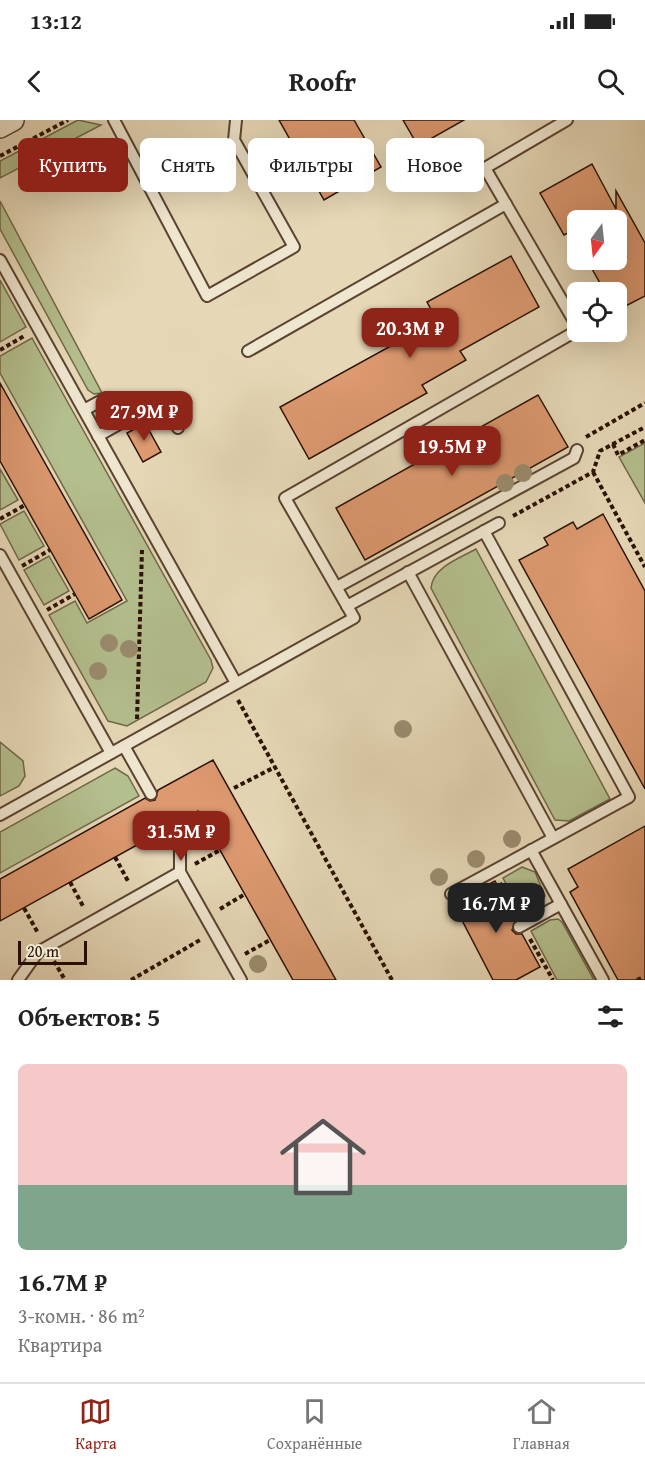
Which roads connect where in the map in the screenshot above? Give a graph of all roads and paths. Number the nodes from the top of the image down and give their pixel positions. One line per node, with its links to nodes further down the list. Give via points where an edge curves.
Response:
1 (13, 120): 6 (street)
2 (68, 120): 7 (path)
3 (114, 120): 4 (lane, via 207,296 294,247 234,140)
4 (236, 120)
5 (567, 120): 8 (lane, via 485,168)
6 (0, 127)
7 (0, 156)
8 (506, 204): 10 (lane); 14 (lane)
9 (0, 260): 11 (lane)
10 (567, 310)
11 (38, 328): 13 (path); 17 (lane)
12 (567, 335): 35 (lane, via 285,498)
13 (0, 350)
14 (248, 351)
15 (106, 398): 17 (lane)
16 (645, 403): 23 (path, via 583,439)
17 (84, 410): 20 (lane)
18 (178, 428): 20 (lane, via 162,400)
19 (643, 428): 21 (path); 22 (path)
20 (98, 436): 26 (lane)
21 (645, 438): 22 (path, via 618,454)
22 (613, 444): 24 (path, via 600,451)
23 (577, 450): 35 (lane, via 574,458)
24 (593, 472): 28 (path); 32 (path)
25 (25, 505): 27 (path)
26 (142, 516): 39 (lane); 40 (path)
27 (0, 519)
28 (499, 523): 29 (lane)
29 (484, 531): 33 (lane); 48 (lane, via 629,797)
30 (50, 550): 34 (path)
31 (0, 555): 34 (lane)
32 (645, 567)
33 (408, 572): 37 (lane); 48 (lane)
34 (10, 573): 38 (lane)
35 (337, 587): 37 (lane)
36 (75, 594): 38 (path)
37 (347, 606): 39 (lane, via 354,618)
38 (35, 617): 42 (lane)
39 (233, 685): 40 (lane); 43 (path)
40 (137, 738): 41 (lane)
41 (124, 746): 42 (lane); 45 (lane)
42 (111, 753): 46 (lane)
43 (275, 767): 44 (path); 69 (path)
44 (234, 788)
45 (152, 794)
46 (0, 815)
47 (170, 826): 52 (lane, via 180,844)
48 (553, 838): 50 (lane)
49 (220, 850): 52 (path)
50 (531, 850): 55 (lane); 57 (lane)
51 (114, 857): 56 (path)
52 (180, 872): 56 (lane); 59 (lane)
53 (70, 882): 60 (path)
54 (245, 894): 59 (path)
55 (451, 894)
56 (137, 897): 60 (lane)
57 (561, 904): 61 (lane); 70 (lane)
58 (24, 908): 64 (path)
59 (205, 916): 62 (lane)
60 (92, 922): 64 (lane)
61 (519, 927)
62 (214, 932): 65 (lane); 67 (path)
63 (270, 939): 65 (path)
64 (46, 947): 66 (lane)
65 (231, 962): 68 (lane)
66 (18, 980)
67 (131, 980)
68 (241, 980)
69 (392, 980)
70 (603, 980)

